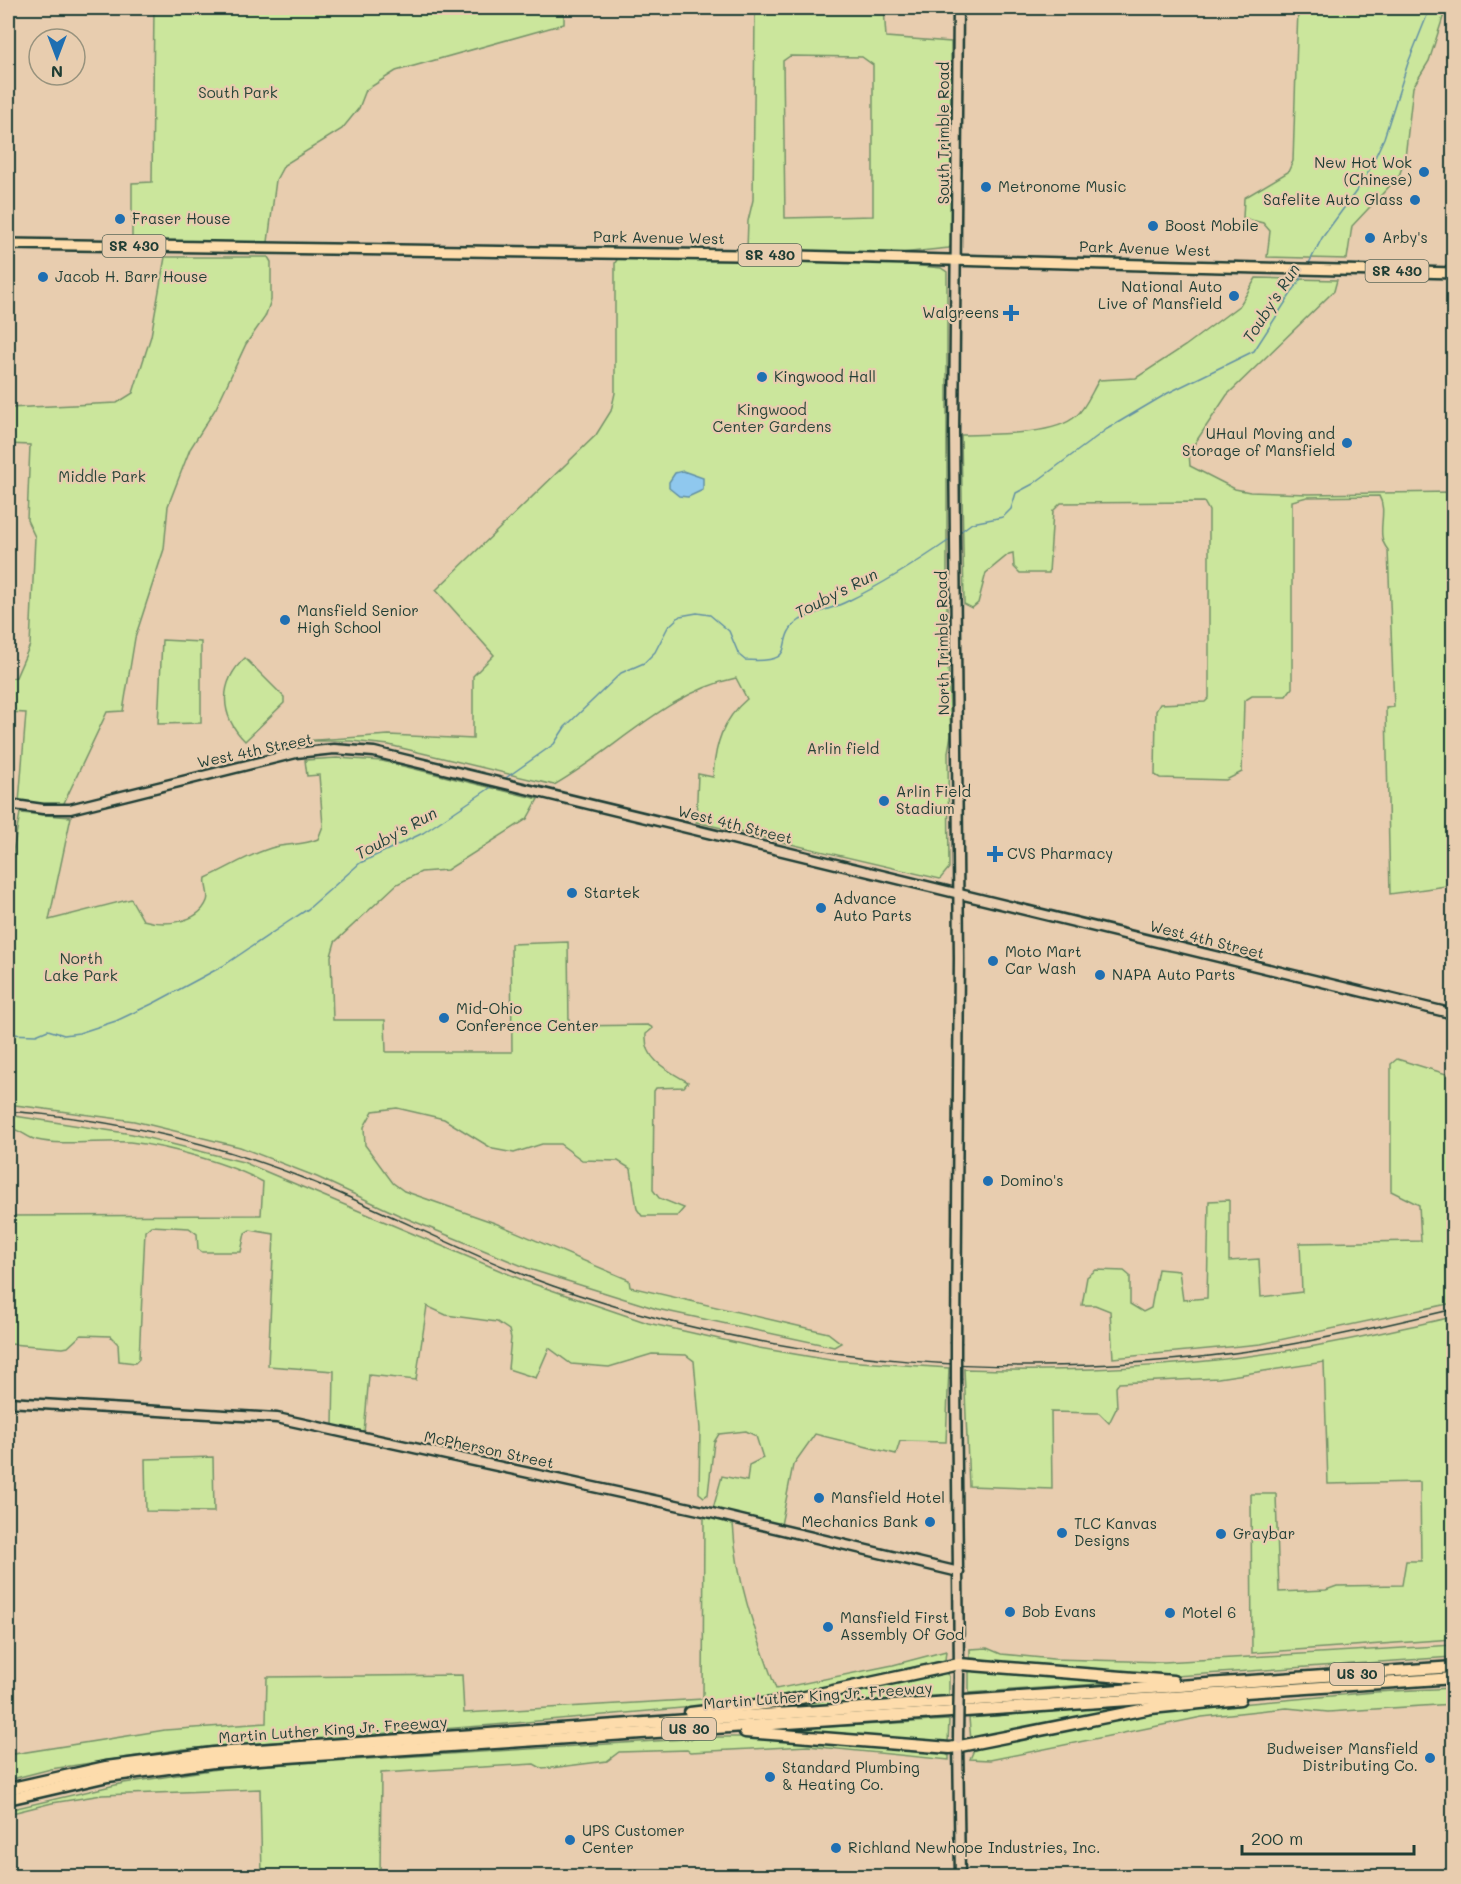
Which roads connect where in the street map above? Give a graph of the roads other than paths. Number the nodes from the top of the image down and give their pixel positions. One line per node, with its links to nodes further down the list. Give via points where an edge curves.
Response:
1 (958, 8): 3 (main road, South Trimble Road)
2 (8, 244): 3 (main road, Park Avenue West / SR 430)
3 (957, 259): 4 (main road, Park Avenue West / SR 430); 6 (main road, North Trimble Road)
4 (1454, 273)
5 (8, 804): 6 (main road, West 4th Street, via 43,809 82,807 285,755 347,749 463,772)
6 (958, 893): 7 (main road, West 4th Street); 9 (main road, North Trimble Road, bridge)
7 (1454, 1014)
8 (8, 1402): 9 (main road, McPherson Street, via 277,1418 699,1510)
9 (959, 1572): 11 (main road)
10 (1454, 1667): 13 (highway, Martin Luther King Jr. Freeway / US 30)
11 (959, 1669): 13 (highway, via 1148,1680); 15 (highway, via 766,1705 581,1722); 17 (main road, bridge)
12 (1454, 1678): 14 (highway, Martin Luther King Jr. Freeway / US 30)
13 (1260, 1681): 15 (highway, Martin Luther King Jr. Freeway / US 30)
14 (1374, 1682): 16 (highway, Martin Luther King Jr. Freeway / US 30); 17 (highway, via 1337,1690 1151,1708)
15 (522, 1732): 19 (highway, Martin Luther King Jr. Freeway / US 30, via 213,1753)
16 (563, 1738): 17 (highway, via 583,1741 761,1732); 18 (highway, Martin Luther King Jr. Freeway / US 30)
17 (958, 1743): 24 (main road)
18 (189, 1764): 22 (highway, Martin Luther King Jr. Freeway / US 30, via 87,1780); 23 (highway)
19 (76, 1773): 20 (highway, via 50,1774); 21 (highway, Martin Luther King Jr. Freeway / US 30)
20 (8, 1785)
21 (8, 1790)
22 (8, 1799)
23 (8, 1806)
24 (960, 1876)

